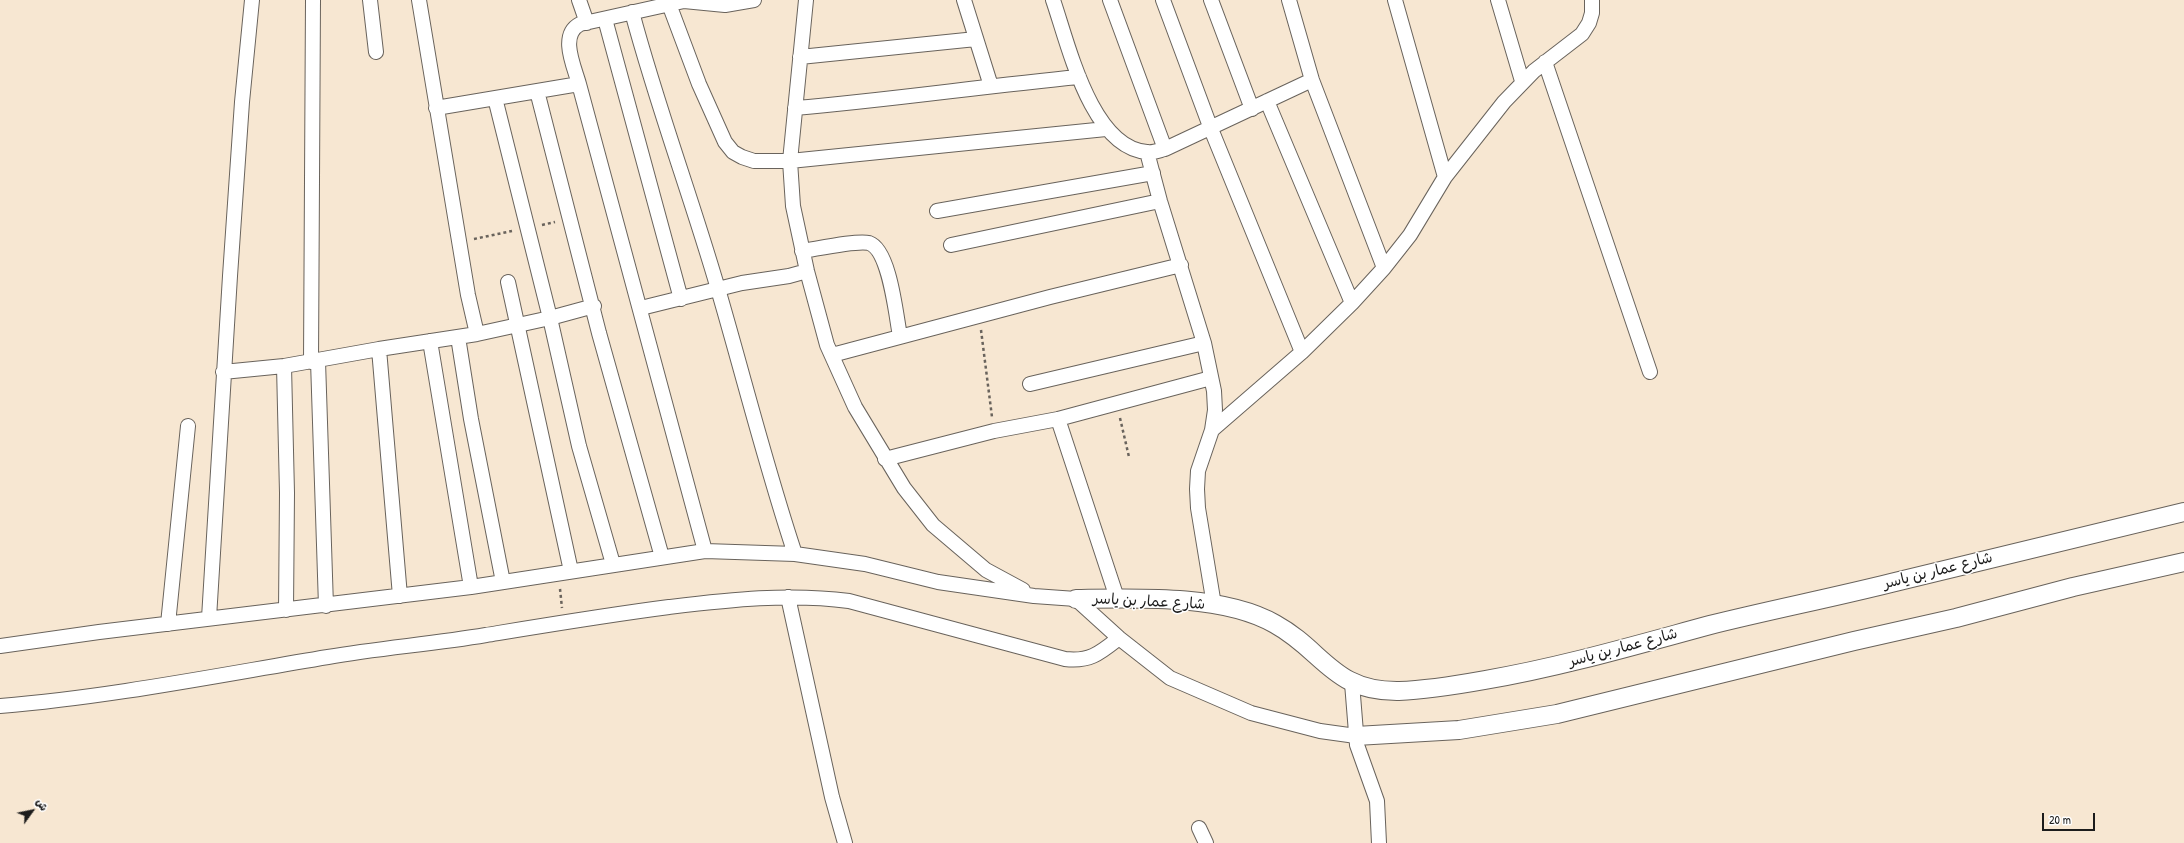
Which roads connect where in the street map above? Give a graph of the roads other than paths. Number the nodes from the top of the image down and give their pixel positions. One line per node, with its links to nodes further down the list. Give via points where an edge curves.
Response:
1 (252, 0): 69 (street, via 242,102)
2 (313, 0): 67 (street)
3 (370, 0): 23 (street)
4 (420, 0): 34 (street)
5 (580, 0): 21 (street)
6 (754, 0): 17 (street)
7 (806, 0): 24 (street)
8 (964, 0): 22 (street)
9 (1053, 0): 26 (street)
10 (1110, 0): 39 (street)
11 (1163, 0): 38 (street)
12 (1211, 0): 36 (street)
13 (1289, 0): 27 (street)
14 (1395, 0): 43 (street)
15 (1498, 0): 28 (street)
16 (1592, 0): 25 (street, via 1592,13 1582,34)
17 (725, 3): 18 (street, via 684,1)
18 (669, 4): 19 (street); 41 (street, via 699,84 725,142 742,158 754,161)
19 (632, 12): 20 (street); 52 (street, via 657,102)
20 (605, 19): 21 (street); 53 (street)
21 (587, 23): 29 (street, via 574,28 570,36 570,51)
22 (976, 39): 24 (street); 30 (street)
23 (376, 52)
24 (800, 57): 35 (street)
25 (1545, 62): 28 (street); 70 (street)
26 (1079, 77): 30 (street); 37 (street, via 1098,119)
27 (1312, 80): 33 (street); 49 (street)
28 (1522, 81): 43 (street)
29 (579, 84): 31 (street); 56 (street)
30 (990, 86): 35 (street, via 868,102)
31 (537, 91): 32 (street); 55 (street)
32 (495, 98): 34 (street); 57 (street)
33 (1267, 102): 36 (street); 54 (street)
34 (436, 108): 59 (street, via 468,296)
35 (795, 108): 41 (street)
36 (1252, 109): 38 (street)
37 (1106, 129): 40 (street, via 1130,146); 41 (street)
38 (1211, 129): 39 (street); 65 (street)
39 (1166, 149): 40 (street)
40 (1147, 152): 42 (street)
41 (790, 161): 47 (street, via 793,206)
42 (1153, 173): 44 (street); 45 (street)
43 (1445, 177): 49 (street, via 1410,235)
44 (1160, 201): 46 (street); 48 (street)
45 (937, 211)
46 (951, 246)
47 (802, 251): 50 (street); 60 (street, via 857,243 875,246 886,266)
48 (1181, 265): 60 (street); 63 (street)
49 (1384, 268): 54 (street)
50 (807, 270): 52 (street, via 789,276); 66 (street)
51 (508, 282): 58 (street)
52 (718, 289): 53 (street); 79 (street, via 767,470)
53 (681, 299): 56 (street)
54 (1352, 303): 65 (street)
55 (594, 306): 57 (street); 80 (street)
56 (641, 308): 78 (street)
57 (550, 318): 58 (street); 82 (street, via 579,446)
58 (517, 326): 59 (street); 83 (street)
59 (477, 334): 61 (street)
60 (900, 336): 66 (street)
61 (458, 337): 62 (street); 84 (street, via 471,419)
62 (430, 341): 64 (street); 85 (street)
63 (1204, 343): 71 (street); 72 (street)
64 (379, 349): 67 (street); 86 (street)
65 (1302, 352): 75 (street)
66 (832, 355): 76 (street, via 855,407)
67 (315, 361): 68 (street); 92 (street)
68 (284, 366): 69 (street); 93 (street)
69 (223, 372): 94 (street)
70 (1650, 372)
71 (1211, 378): 73 (street); 75 (street, via 1215,410)
72 (1030, 384)
73 (1058, 419): 76 (street, via 994,431); 89 (street)
74 (188, 426): 95 (street)
75 (1212, 430): 91 (street, via 1198,471 1198,508)
76 (885, 459): 87 (street, via 933,526 986,570)
77 (2184, 512): 98 (street, شارع عمار بن ياسر, via 1714,624 1533,672 1450,686 1399,691 1373,690)
78 (705, 551): 79 (street); 80 (street)
79 (795, 554): 87 (street, via 865,564 938,582)
80 (662, 556): 82 (street)
81 (2184, 562): 100 (street, via 1557,714 1459,730)
82 (613, 564): 83 (street)
83 (571, 571): 84 (street)
84 (503, 582): 85 (street)
85 (471, 587): 86 (street)
86 (400, 596): 92 (street)
87 (1034, 596): 90 (street)
88 (788, 597): 96 (street, via 849,601 1065,659 1091,658); 99 (street, via 730,600 592,617 474,637 331,656 122,691); 102 (street, via 832,797)
89 (1117, 598): 90 (street, شارع عمار بن ياسر); 91 (street, شارع عمار بن ياسر)
90 (1076, 599): 96 (street)
91 (1214, 605): 98 (street, شارع عمار بن ياسر, via 1242,610 1275,624 1334,672)
92 (326, 606): 93 (street)
93 (286, 610): 94 (street)
94 (209, 618): 95 (street)
95 (168, 624): 97 (street)
96 (1119, 638): 100 (street, via 1170,678 1251,713 1320,732)
97 (0, 646)
98 (1352, 683): 100 (street)
99 (0, 706)
100 (1356, 732): 104 (street, via 1360,757 1377,801)
101 (1199, 828): 103 (street)
102 (845, 843)
103 (1206, 843)
104 (1379, 843)

